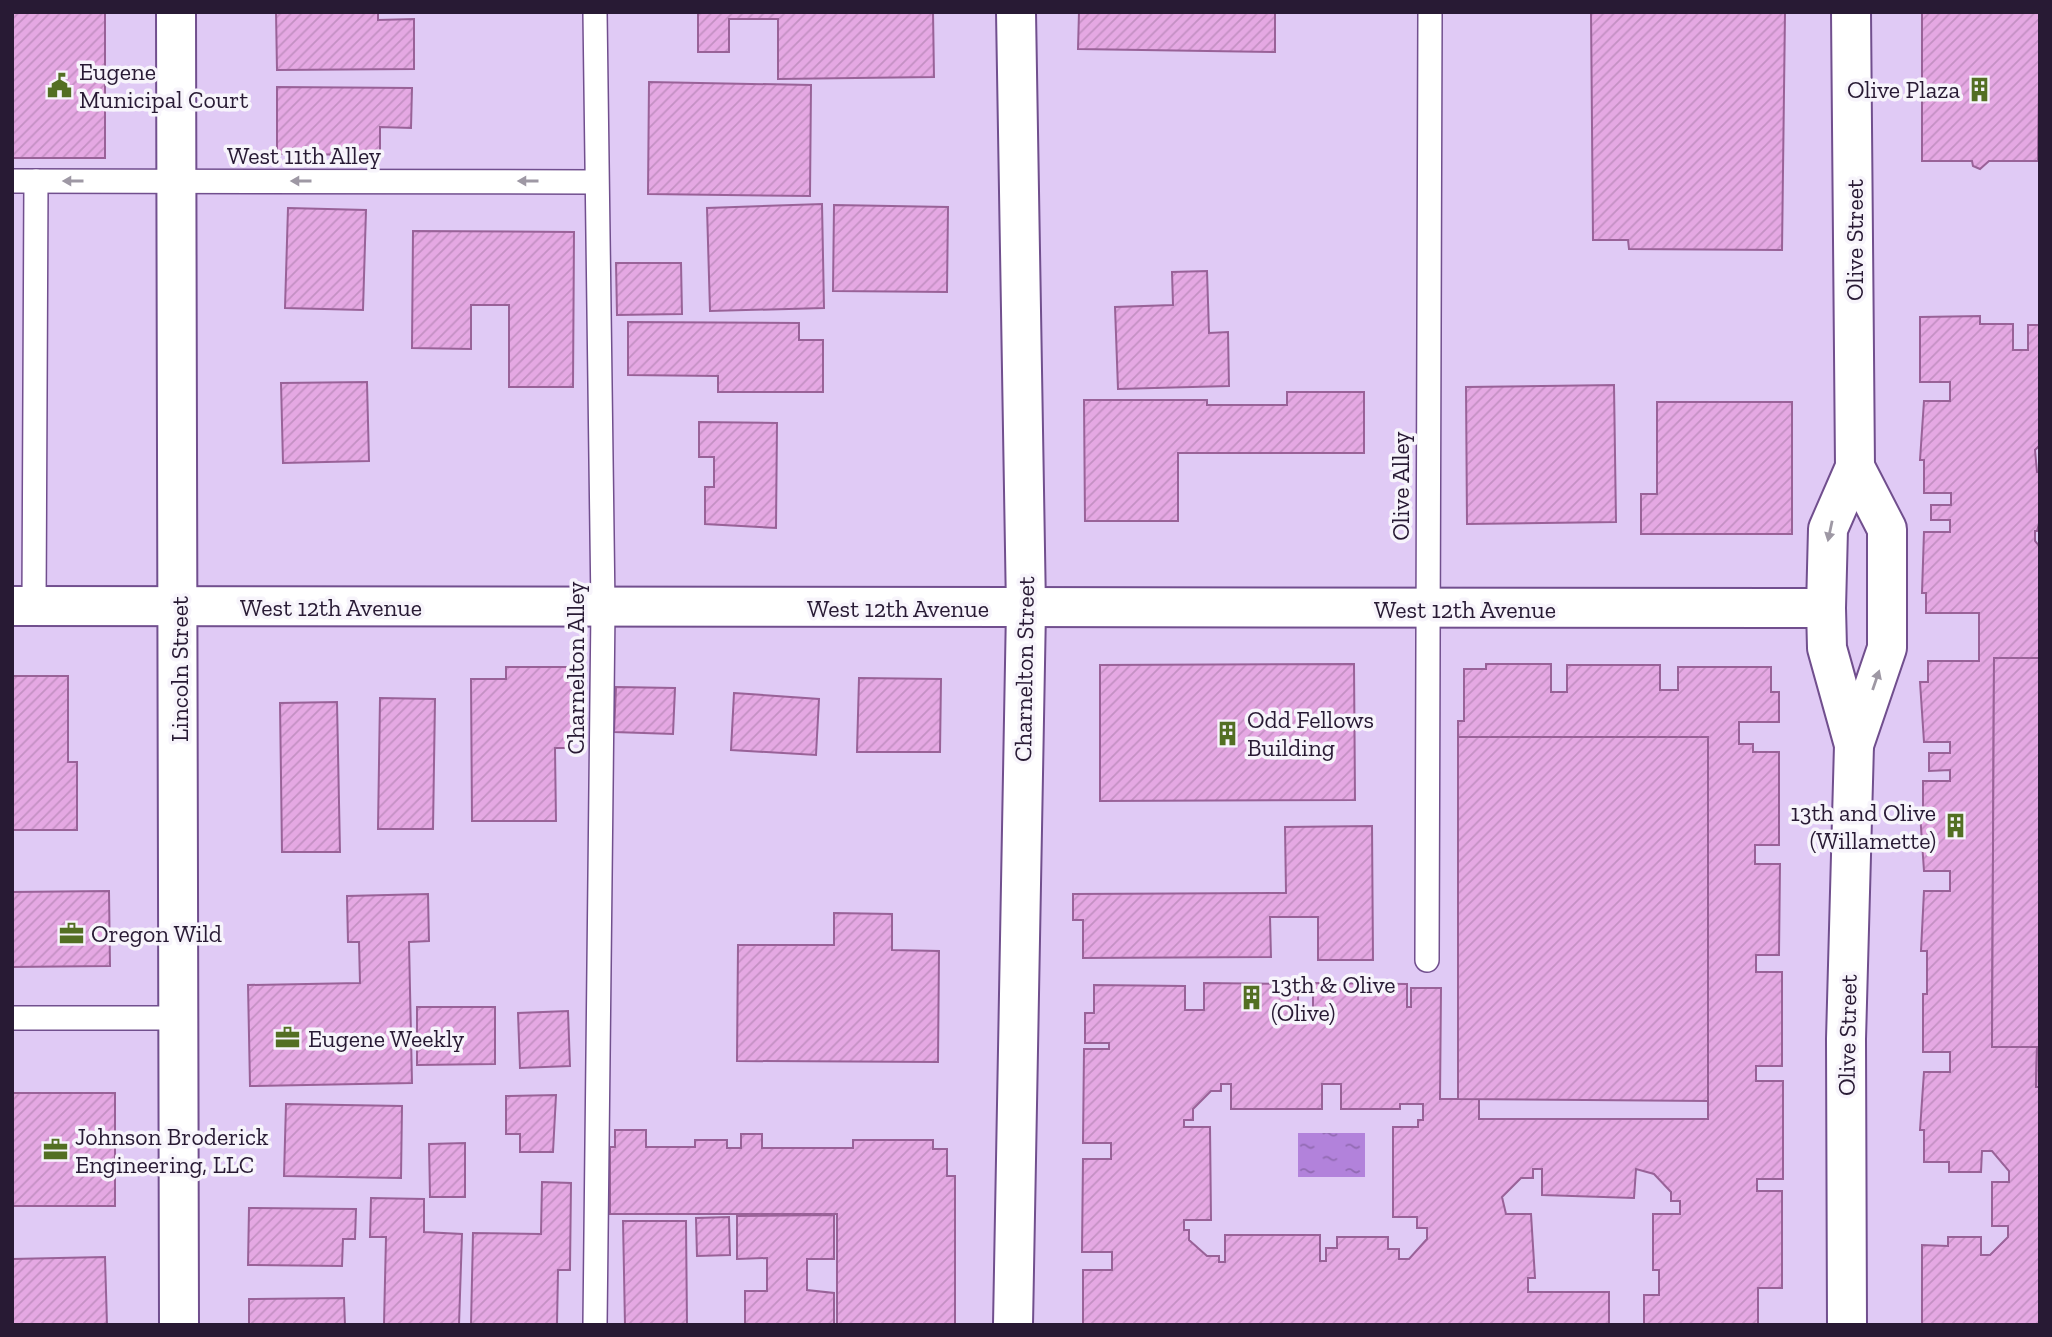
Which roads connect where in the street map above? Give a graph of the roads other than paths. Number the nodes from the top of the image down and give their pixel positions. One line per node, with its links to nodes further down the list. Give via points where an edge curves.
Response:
1 (176, 12): 8 (street, Lincoln Street)
2 (595, 12): 9 (lane, Charnelton Alley)
3 (1017, 12): 15 (street, Charnelton Street)
4 (1430, 12): 16 (lane, Olive Alley)
5 (1851, 12): 10 (street, Olive Street)
6 (12, 181): 7 (lane, West 11th Alley)
7 (36, 181): 8 (lane, West 11th Alley, one-way to 7); 11 (lane)
8 (176, 181): 9 (lane, West 11th Alley, one-way to 8); 12 (street, Lincoln Street)
9 (596, 182): 13 (lane, Charnelton Alley)
10 (1855, 467): 14 (street, Olive Street, one-way to 14, via 1828,529); 17 (street, Olive Street, one-way to 10, via 1887,648 1887,529)
11 (23, 606): 12 (street, West 12th Avenue)
12 (179, 607): 13 (street, West 12th Avenue); 20 (street, Lincoln Street)
13 (603, 608): 15 (street, West 12th Avenue); 22 (lane, Charnelton Alley)
14 (1826, 608): 16 (street, West 12th Avenue); 17 (street, Olive Street, via 1827,648)
15 (1026, 609): 16 (street, West 12th Avenue); 23 (street, Charnelton Street)
16 (1426, 609): 18 (lane, Olive Alley)
17 (1854, 745): 24 (street, Olive Street, via 1846,1039)
18 (1427, 960)
19 (12, 1017): 20 (lane)
20 (179, 1018): 21 (street, Lincoln Street)
21 (179, 1325)
22 (595, 1325)
23 (1013, 1325)
24 (1847, 1325)

